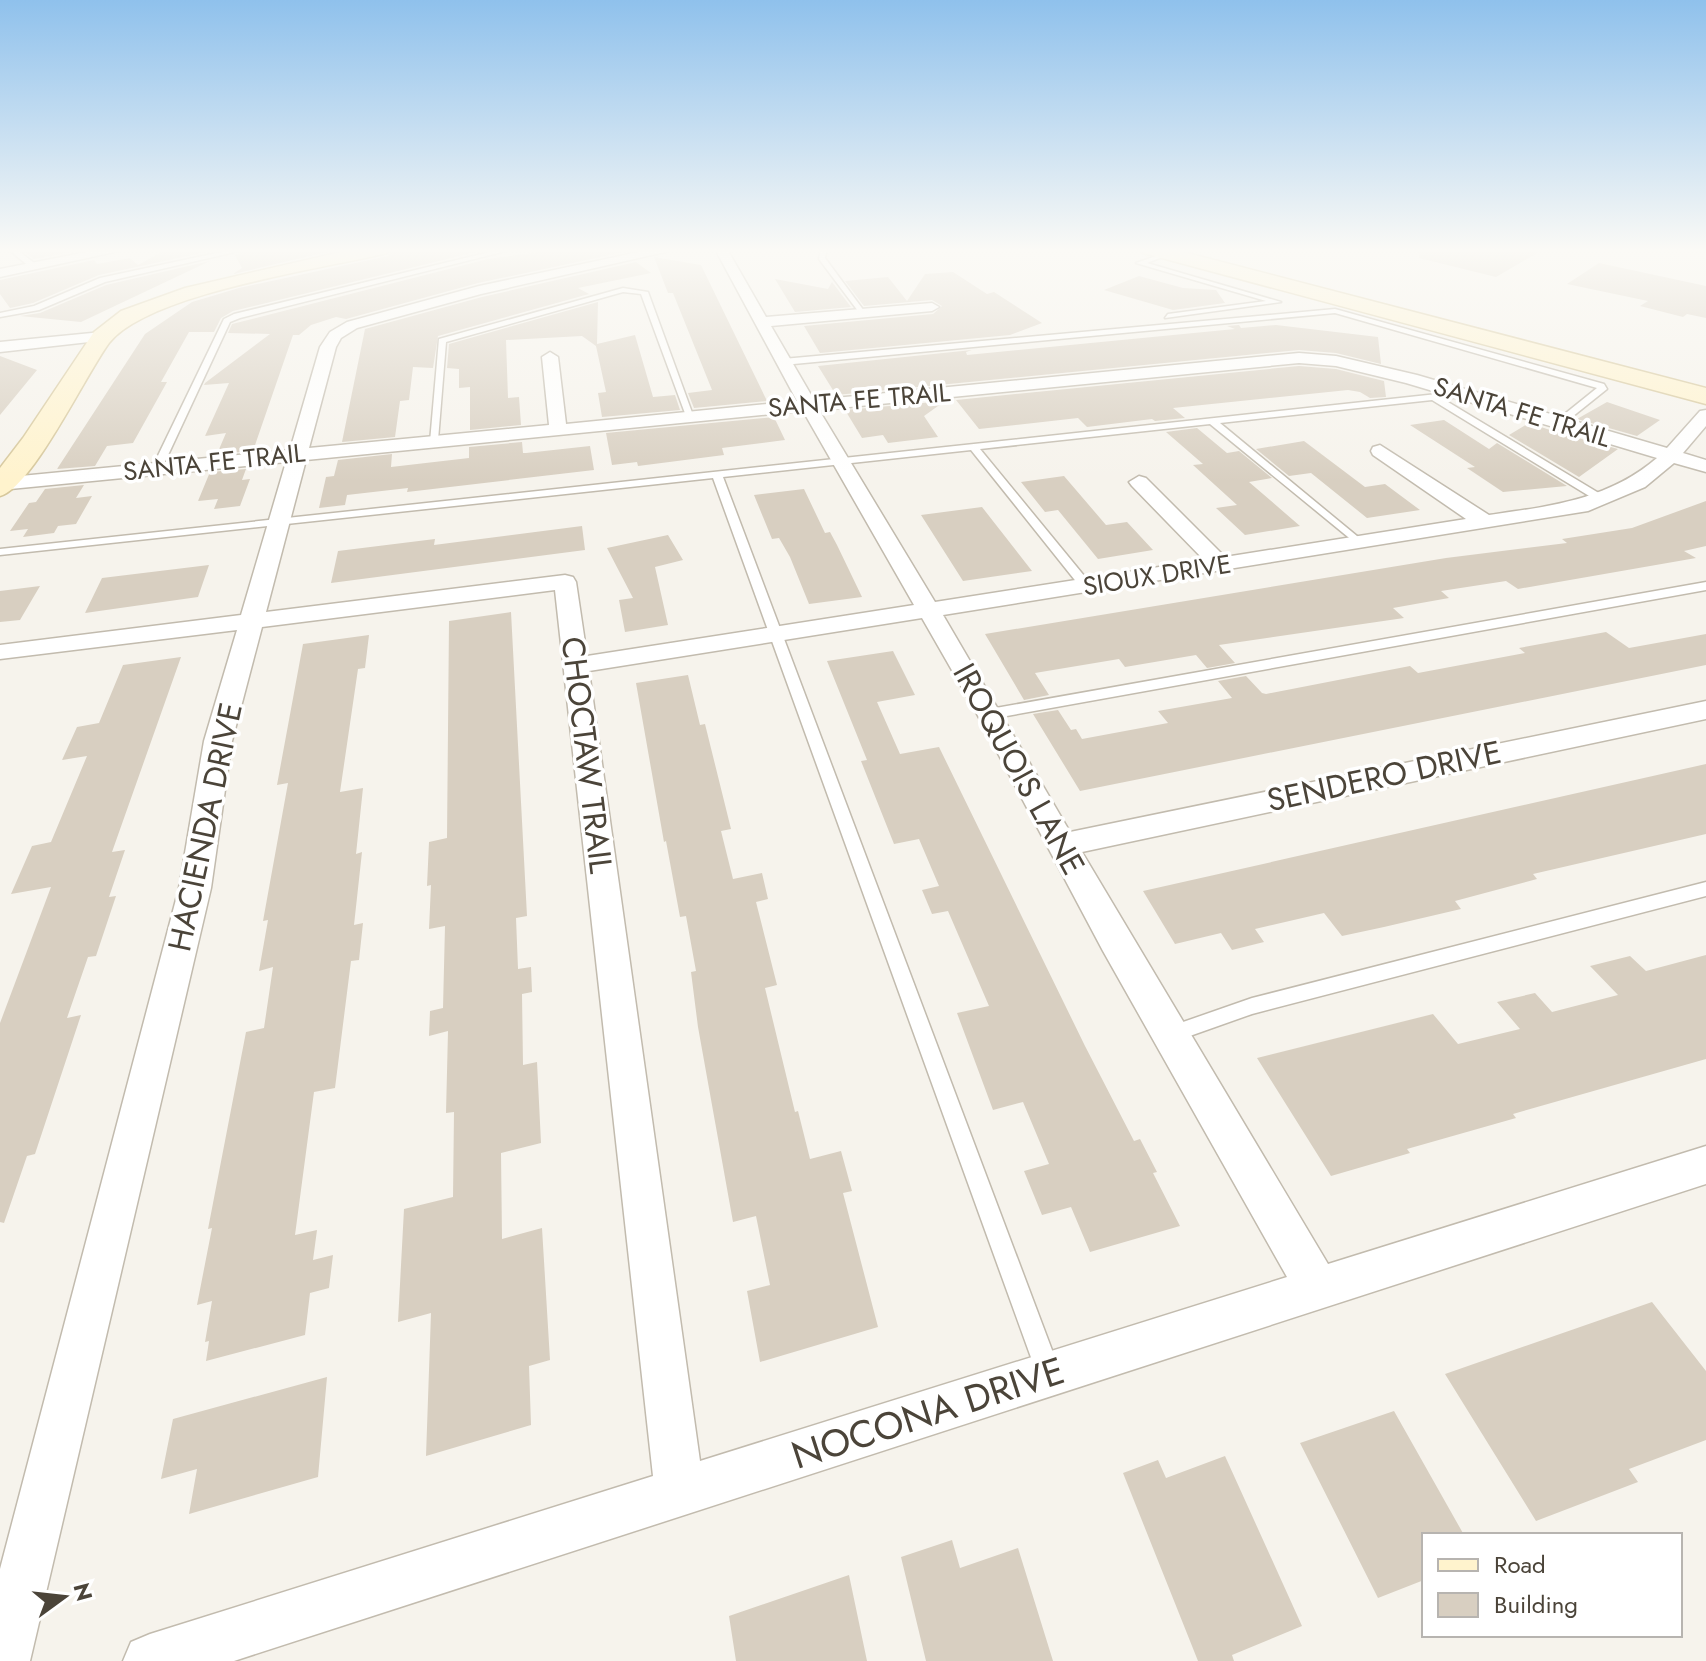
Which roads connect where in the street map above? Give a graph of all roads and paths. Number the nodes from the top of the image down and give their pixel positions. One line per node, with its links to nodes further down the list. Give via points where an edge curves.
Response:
1 (115, 327): 10 (street)
2 (224, 327): 30 (lane)
3 (349, 327): 26 (street, HACIENDA DRIVE, via 328,347)
4 (493, 327): 23 (lane, via 442,341)
5 (657, 327): 19 (lane)
6 (764, 327): 13 (street, IROQUOIS LANE)
7 (1167, 327): 13 (lane)
8 (1390, 327): 21 (lane, via 1601,386)
9 (1443, 327): 15 (street)
10 (102, 337): 11 (street); 33 (street)
11 (0, 347)
12 (550, 357): 22 (street)
13 (783, 362): 17 (street, IROQUOIS LANE)
14 (1465, 394): 16 (lane); 17 (street, SANTA FE TRAIL, via 1379,370 1299,358); 21 (street, SANTA FE TRAIL)
15 (1706, 396)
16 (1435, 398): 20 (lane); 34 (lane)
17 (808, 405): 19 (street, SANTA FE TRAIL); 28 (street, IROQUOIS LANE)
18 (1706, 415): 27 (street, SIOUX DRIVE)
19 (691, 416): 22 (street, SANTA FE TRAIL)
20 (1213, 422): 24 (lane); 37 (lane)
21 (1559, 423): 27 (street, SANTA FE TRAIL)
22 (558, 429): 23 (street, SANTA FE TRAIL)
23 (433, 440): 26 (street, SANTA FE TRAIL)
24 (974, 448): 28 (lane); 40 (lane)
25 (1380, 451): 36 (street)
26 (297, 454): 30 (street, SANTA FE TRAIL); 35 (street, HACIENDA DRIVE)
27 (1671, 456): 29 (street, SANTA FE TRAIL); 34 (street, SIOUX DRIVE, via 1640,483)
28 (841, 463): 31 (lane); 42 (street, IROQUOIS LANE)
29 (1706, 466)
30 (157, 468): 33 (street, SANTA FE TRAIL)
31 (717, 476): 35 (lane); 44 (lane)
32 (1139, 482): 39 (street)
33 (1, 485)
34 (1603, 500): 36 (street, SIOUX DRIVE)
35 (278, 522): 38 (lane); 43 (street, HACIENDA DRIVE)
36 (1486, 523): 37 (street, SIOUX DRIVE)
37 (1359, 543): 39 (street, SIOUX DRIVE)
38 (0, 552)
39 (1221, 565): 40 (street, SIOUX DRIVE)
40 (1086, 586): 42 (street, SIOUX DRIVE)
41 (1706, 586): 48 (lane)
42 (930, 610): 44 (street, SIOUX DRIVE); 48 (street, IROQUOIS LANE)
43 (252, 620): 45 (street, CHOCTAW TRAIL); 46 (street, CHOCTAW TRAIL, via 565,582); 56 (street, HACIENDA DRIVE, via 218,741 195,888)
44 (774, 634): 46 (street, SIOUX DRIVE); 54 (lane)
45 (0, 652)
46 (575, 666): 55 (street, CHOCTAW TRAIL)
47 (1706, 710): 49 (street, SENDERO DRIVE)
48 (990, 714): 49 (street, IROQUOIS LANE)
49 (1062, 845): 51 (street, IROQUOIS LANE)
50 (1706, 889): 51 (lane, via 1252,1006)
51 (1170, 1035): 53 (street, IROQUOIS LANE)
52 (1706, 1165): 53 (street, NOCONA DRIVE)
53 (1318, 1289): 54 (street, NOCONA DRIVE)
54 (1049, 1374): 55 (street, NOCONA DRIVE)
55 (680, 1492): 57 (street, NOCONA DRIVE)
56 (3, 1661)
57 (150, 1661)

